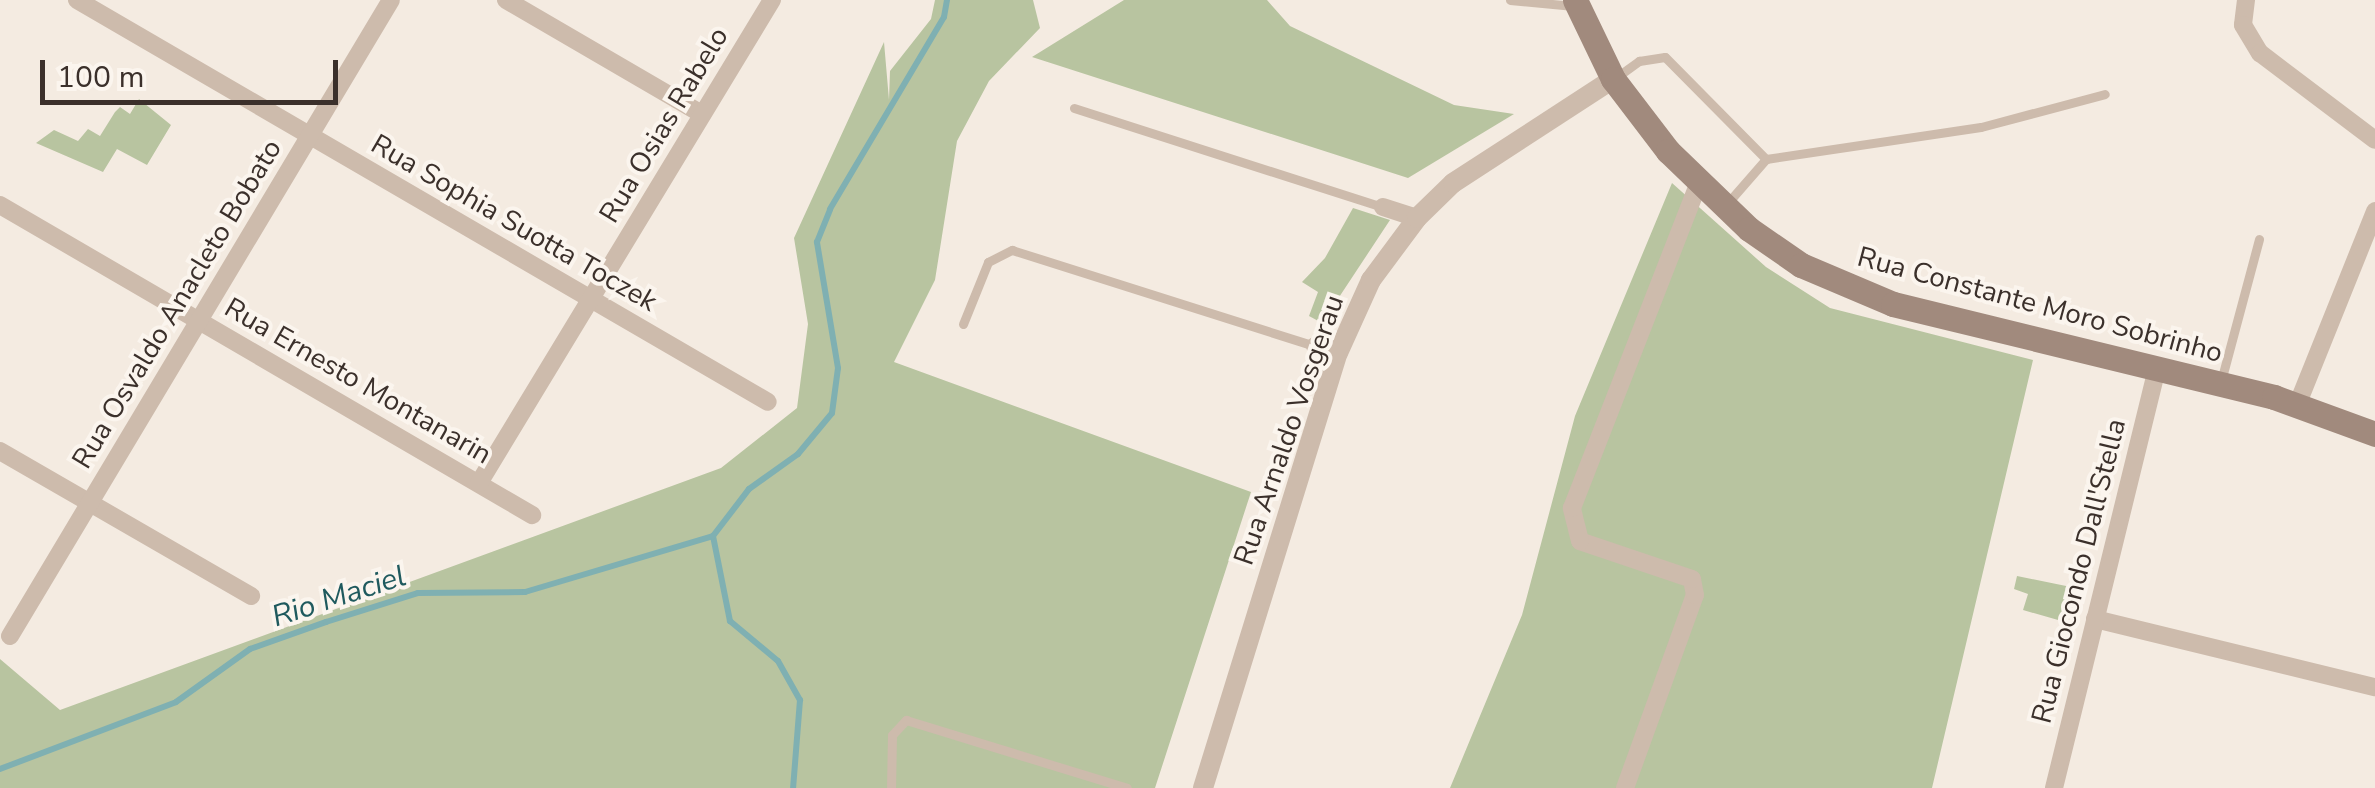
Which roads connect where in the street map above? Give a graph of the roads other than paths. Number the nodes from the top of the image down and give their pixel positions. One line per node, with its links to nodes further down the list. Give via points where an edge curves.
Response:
1 (77, 0): 12 (street, Rua Sophia Suotta Toczek)
2 (391, 0): 12 (street, Rua Osvaldo Anacleto Bobato)
3 (506, 0): 11 (street)
4 (772, 0): 11 (street, Rua Osias Rabelo)
5 (1510, 0): 7 (lane)
6 (2246, 0): 13 (street, via 2243,25 2260,53)
7 (1576, 3): 8 (main road, Rua Constante Moro Sobrinho)
8 (1613, 79): 14 (lane, via 1640,60 1665,57); 15 (main road, Rua Constante Moro Sobrinho); 20 (street, Rua Arnaldo Vosgerau, via 1494,153)
9 (2105, 94): 14 (lane, via 1981,127)
10 (1074, 108): 18 (lane)
11 (702, 114): 22 (street, Rua Osias Rabelo)
12 (310, 136): 22 (street, Rua Sophia Suotta Toczek); 23 (street, Rua Osvaldo Anacleto Bobato)
13 (2375, 140)
14 (1766, 158): 17 (lane)
15 (1699, 183): 17 (main road, Rua Constante Moro Sobrinho); 44 (street, via 1572,508 1580,541 1692,579 1695,595)
16 (0, 206): 23 (street, Rua Ernesto Montanarin)
17 (1725, 207): 27 (main road, Rua Constante Moro Sobrinho, via 1787,256 1860,294)
18 (1383, 208): 20 (street)
19 (2375, 210): 30 (street)
20 (1416, 218): 26 (street, Rua Arnaldo Vosgerau, via 1371,280)
21 (2258, 239): 28 (lane)
22 (590, 299): 29 (street, Rua Sophia Suotta Toczek); 33 (street, Rua Osias Rabelo)
23 (199, 321): 33 (street, Rua Ernesto Montanarin); 34 (street, Rua Osvaldo Anacleto Bobato)
24 (964, 324): 25 (lane, via 988,262 1012,250)
25 (1316, 346): 26 (street)
26 (1338, 353): 43 (street, Rua Arnaldo Vosgerau)
27 (2157, 368): 28 (main road, Rua Constante Moro Sobrinho); 37 (street, Rua Giocondo Dall'Stella)
28 (2220, 383): 30 (main road, Rua Constante Moro Sobrinho)
29 (768, 402)
30 (2298, 404): 31 (main road, Rua Constante Moro Sobrinho)
31 (2375, 434)
32 (0, 450): 34 (street)
33 (479, 484): 35 (street, Rua Ernesto Montanarin)
34 (90, 503): 36 (street); 38 (street, Rua Osvaldo Anacleto Bobato)
35 (532, 514)
36 (251, 596)
37 (2096, 619): 39 (street); 45 (street, Rua Giocondo Dall'Stella)
38 (10, 636)
39 (2375, 688)
40 (1108, 785): 41 (lane, via 906,720 892,735); 42 (lane)
41 (891, 788)
42 (1127, 788)
43 (1203, 788)
44 (1624, 788)
45 (2054, 788)

